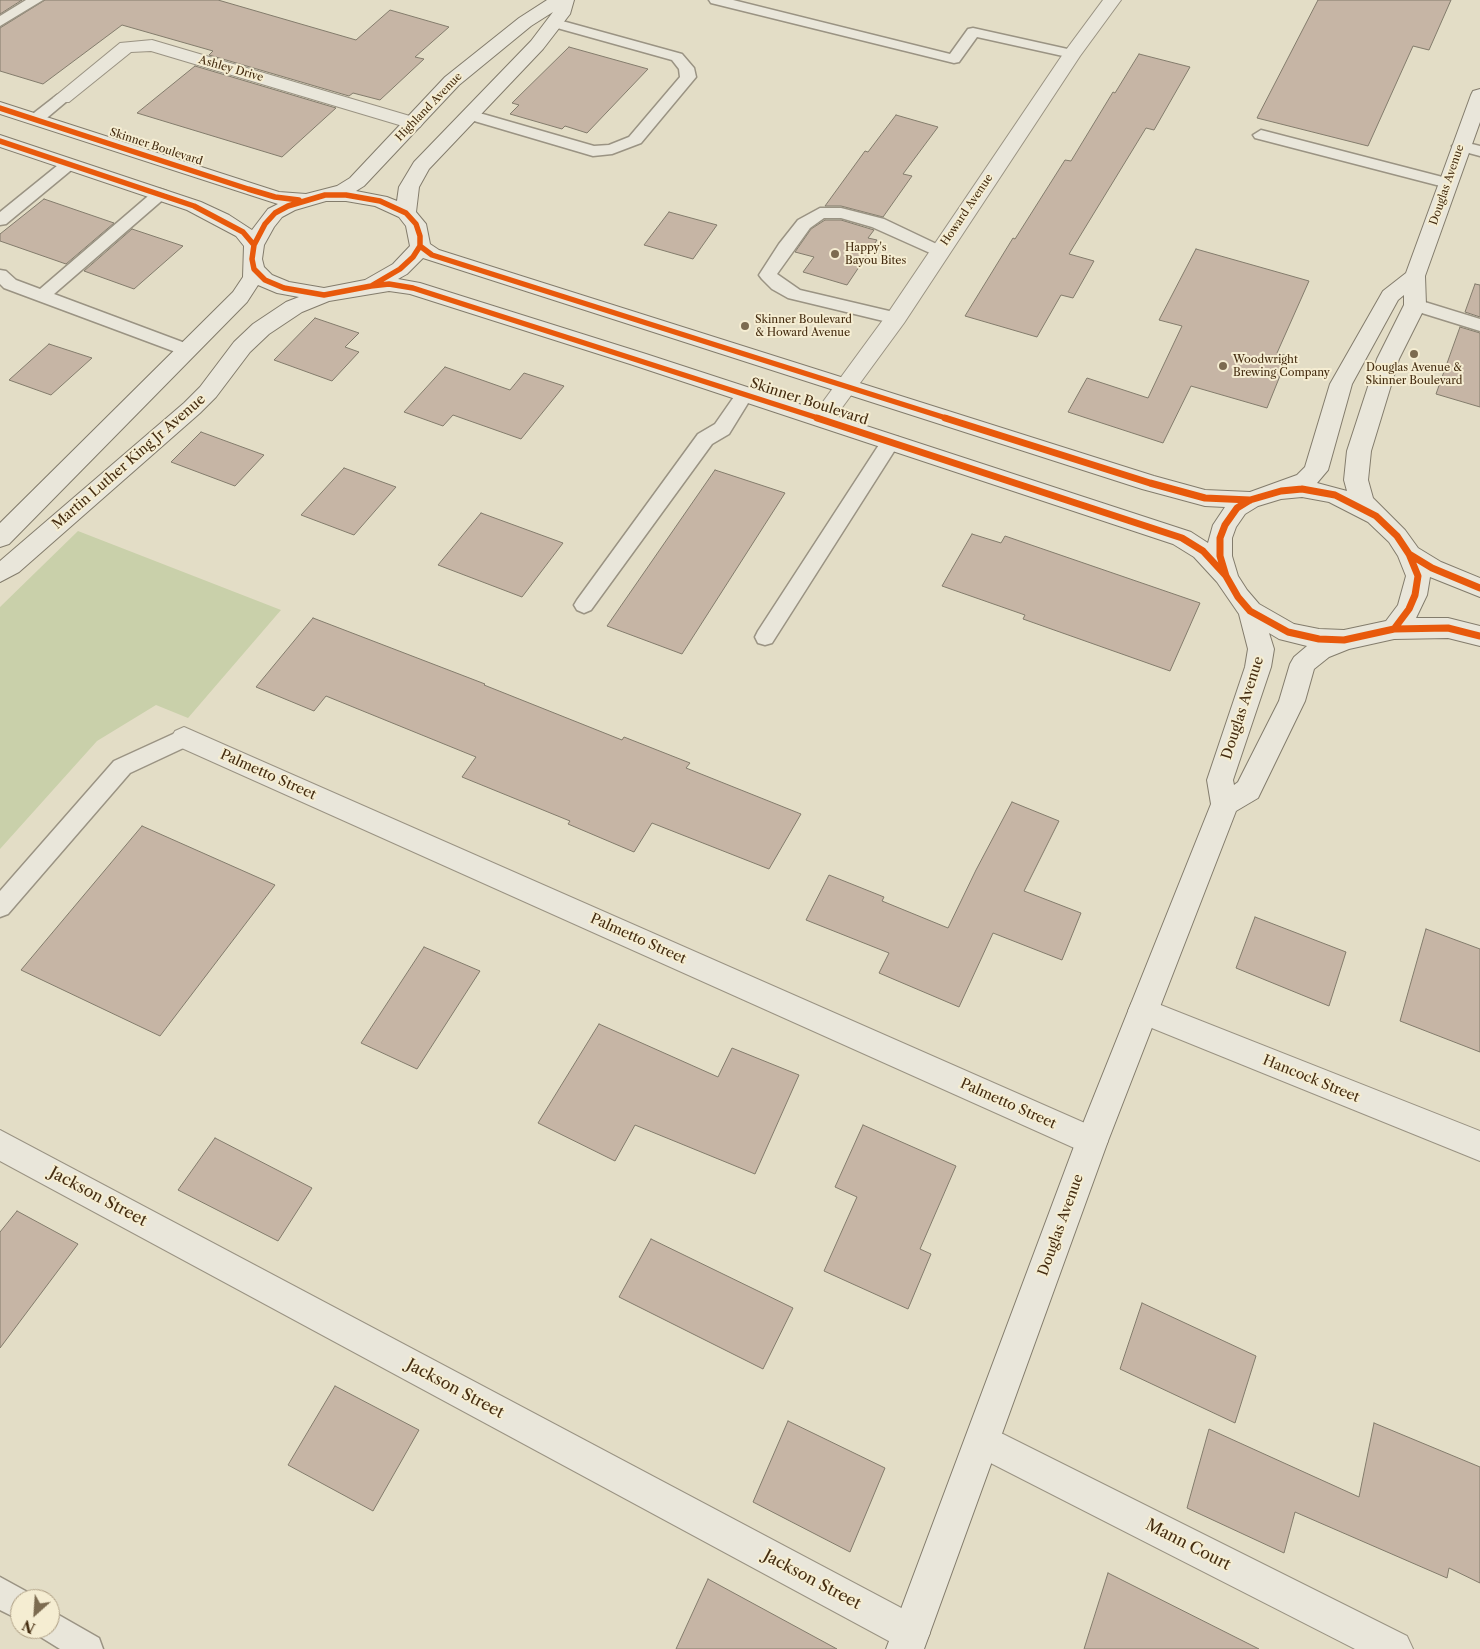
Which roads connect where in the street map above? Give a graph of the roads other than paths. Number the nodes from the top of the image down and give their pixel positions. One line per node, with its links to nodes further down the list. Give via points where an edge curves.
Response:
1 (36, 0): 6 (lane)
2 (559, 0): 14 (street, Highland Avenue, via 452,81)
3 (564, 0): 7 (street, via 562,14)
4 (716, 0): 8 (lane, via 954,59 973,32)
5 (1112, 0): 8 (street, Howard Avenue)
6 (0, 22)
7 (555, 23): 12 (street); 12 (lane, via 677,57 688,76 636,140 612,149 594,151)
8 (1072, 54): 27 (street, Howard Avenue)
9 (1480, 95): 17 (street, Douglas Avenue)
10 (62, 98): 13 (lane); 14 (street, Ashley Drive, via 126,47 152,45)
11 (0, 108): 13 (street, Skinner Boulevard)
12 (469, 115): 23 (street, via 411,179)
13 (36, 119): 22 (street, Skinner Boulevard, via 274,197 290,200)
14 (413, 123): 22 (street, Highland Avenue, via 358,182 344,190)
15 (1261, 135): 20 (lane)
16 (0, 141): 19 (street)
17 (1460, 146): 18 (lane); 20 (street, Douglas Avenue)
18 (1480, 152)
19 (69, 164): 21 (street); 24 (lane)
20 (1448, 183): 30 (street, Douglas Avenue)
21 (160, 194): 25 (street, via 222,219 243,232); 32 (lane)
22 (316, 197): 23 (street, Skinner Boulevard, via 363,197); 25 (street, Skinner Boulevard, via 275,214)
23 (406, 213): 26 (street, via 416,224)
24 (0, 220)
25 (254, 245): 28 (street)
26 (420, 246): 31 (street, Skinner Boulevard, via 400,269); 38 (street, Skinner Boulevard, via 432,255)
27 (939, 252): 35 (street, Howard Avenue); 35 (lane, via 878,223 841,213 820,213 804,224 768,276 794,294)
28 (254, 269): 33 (street, Skinner Boulevard, via 265,280 284,288); 37 (street, via 253,278 240,297)
29 (0, 275): 32 (lane, via 10,284)
30 (1415, 276): 34 (street, Douglas Avenue); 42 (street, via 1390,296 1341,384 1316,470 1305,481)
31 (371, 286): 33 (street, Skinner Boulevard); 39 (street, Skinner Boulevard, via 390,284 413,288)
32 (43, 295): 37 (lane)
33 (324, 295): 47 (street, Martin Luther King Jr Avenue, via 294,307 261,329 192,408)
34 (1415, 304): 36 (lane); 44 (street, Douglas Avenue, via 1388,359 1359,451 1356,480 1362,501)
35 (896, 318): 38 (street, Howard Avenue)
36 (1480, 325)
37 (187, 350): 45 (street)
38 (845, 388): 40 (street, Howard Avenue); 43 (street, Skinner Boulevard, via 1150,484 1205,498)
39 (744, 395): 40 (street, Skinner Boulevard); 50 (lane, via 722,429 706,439)
40 (822, 419): 41 (street, Skinner Boulevard)
41 (891, 442): 48 (street, Skinner Boulevard, via 1182,538 1203,551); 54 (lane)
42 (1281, 491): 43 (street, Skinner Boulevard); 44 (street, Skinner Boulevard, via 1318,490 1352,502)
43 (1250, 500): 48 (street, Skinner Boulevard, via 1237,508 1220,538 1220,556)
44 (1376, 516): 46 (street, Skinner Boulevard, via 1397,536)
45 (0, 538)
46 (1409, 554): 49 (street, Skinner Boulevard, via 1432,568); 52 (street, Skinner Boulevard, via 1418,576 1415,595 1409,610)
47 (0, 572)
48 (1226, 576): 51 (street, Skinner Boulevard)
49 (1480, 588)
50 (584, 605)
51 (1250, 611): 55 (street, Skinner Boulevard, via 1288,632 1319,639); 57 (street, Douglas Avenue, via 1262,649 1220,780)
52 (1394, 629): 53 (street, Skinner Boulevard, via 1448,628); 55 (street, Skinner Boulevard)
53 (1480, 636)
54 (765, 637)
55 (1344, 640): 57 (street, via 1320,650 1303,664 1292,701 1248,790)
56 (184, 738): 58 (lane, via 122,767); 60 (street, Palmetto Street)
57 (1225, 804): 59 (street, Douglas Avenue)
58 (0, 907)
59 (1143, 1011): 60 (street, Douglas Avenue); 62 (street, Hancock Street)
60 (1092, 1141): 63 (street, Douglas Avenue)
61 (0, 1145): 65 (street, Jackson Street)
62 (1480, 1146)
63 (984, 1441): 65 (street, Douglas Avenue); 67 (street, Mann Court)
64 (60, 1631): 66 (lane)
65 (908, 1641)
66 (88, 1649)
67 (1394, 1649)

